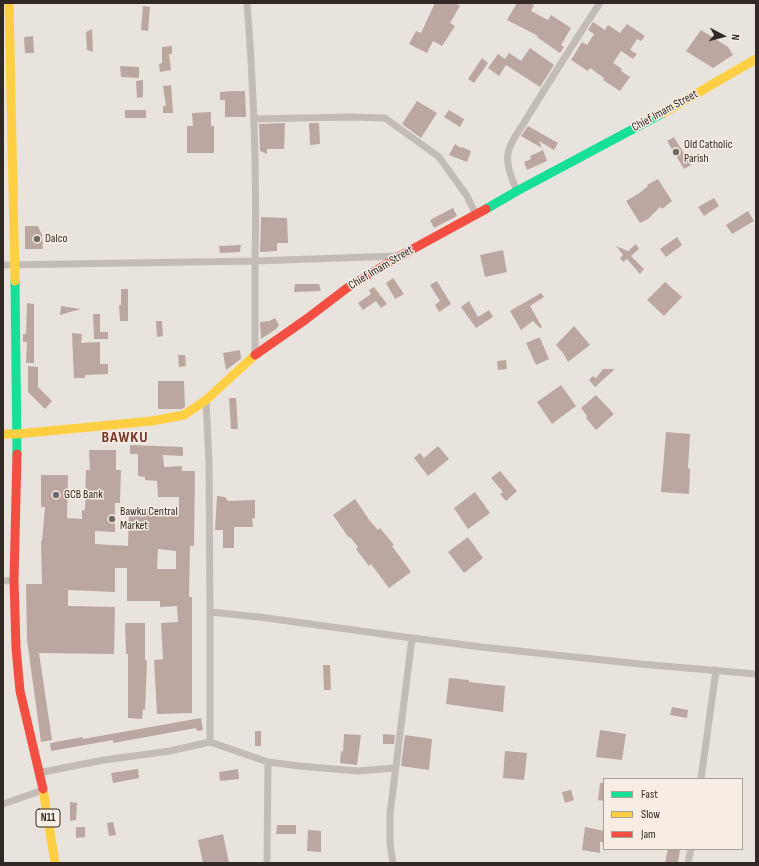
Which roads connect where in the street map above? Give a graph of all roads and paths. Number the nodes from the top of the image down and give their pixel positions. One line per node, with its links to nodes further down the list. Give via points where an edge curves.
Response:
1 (9, 3): 5 (main road, N11)
2 (247, 3): 6 (street)
3 (600, 3): 7 (street, via 514,137 508,152 507,164)
4 (756, 59): 7 (main road, Chief Imam Street, via 674,107)
5 (7, 76): 12 (main road, N11)
6 (254, 119): 8 (street, via 385,118 439,157 467,196); 10 (street)
7 (516, 191): 8 (main road, Chief Imam Street)
8 (476, 215): 9 (main road, Chief Imam Street)
9 (400, 256): 10 (street); 13 (main road, Chief Imam Street, via 347,288)
10 (255, 261): 12 (street); 13 (street)
11 (3, 265): 12 (street)
12 (15, 265): 16 (main road, N11)
13 (255, 355): 14 (main road, Chief Imam Street)
14 (206, 400): 16 (main road, Chief Imam Street, via 184,415 156,421); 19 (street)
15 (3, 434): 16 (main road, Chief Imam Street)
16 (16, 434): 17 (main road, N11)
17 (14, 580): 18 (street); 26 (main road, N11, via 20,691)
18 (3, 581)
19 (210, 612): 20 (street); 23 (street)
20 (412, 638): 21 (street); 25 (street)
21 (716, 670): 22 (street); 27 (street)
22 (756, 674)
23 (210, 742): 24 (street); 26 (street)
24 (268, 762): 25 (street, via 358,771); 32 (street)
25 (395, 768): 33 (street, via 390,814)
26 (38, 774): 28 (main road, N11)
27 (701, 778)
28 (43, 790): 29 (street); 31 (main road, N11)
29 (3, 804)
30 (691, 850): 34 (street)
31 (55, 863)
32 (267, 863)
33 (393, 863)
34 (688, 863)

